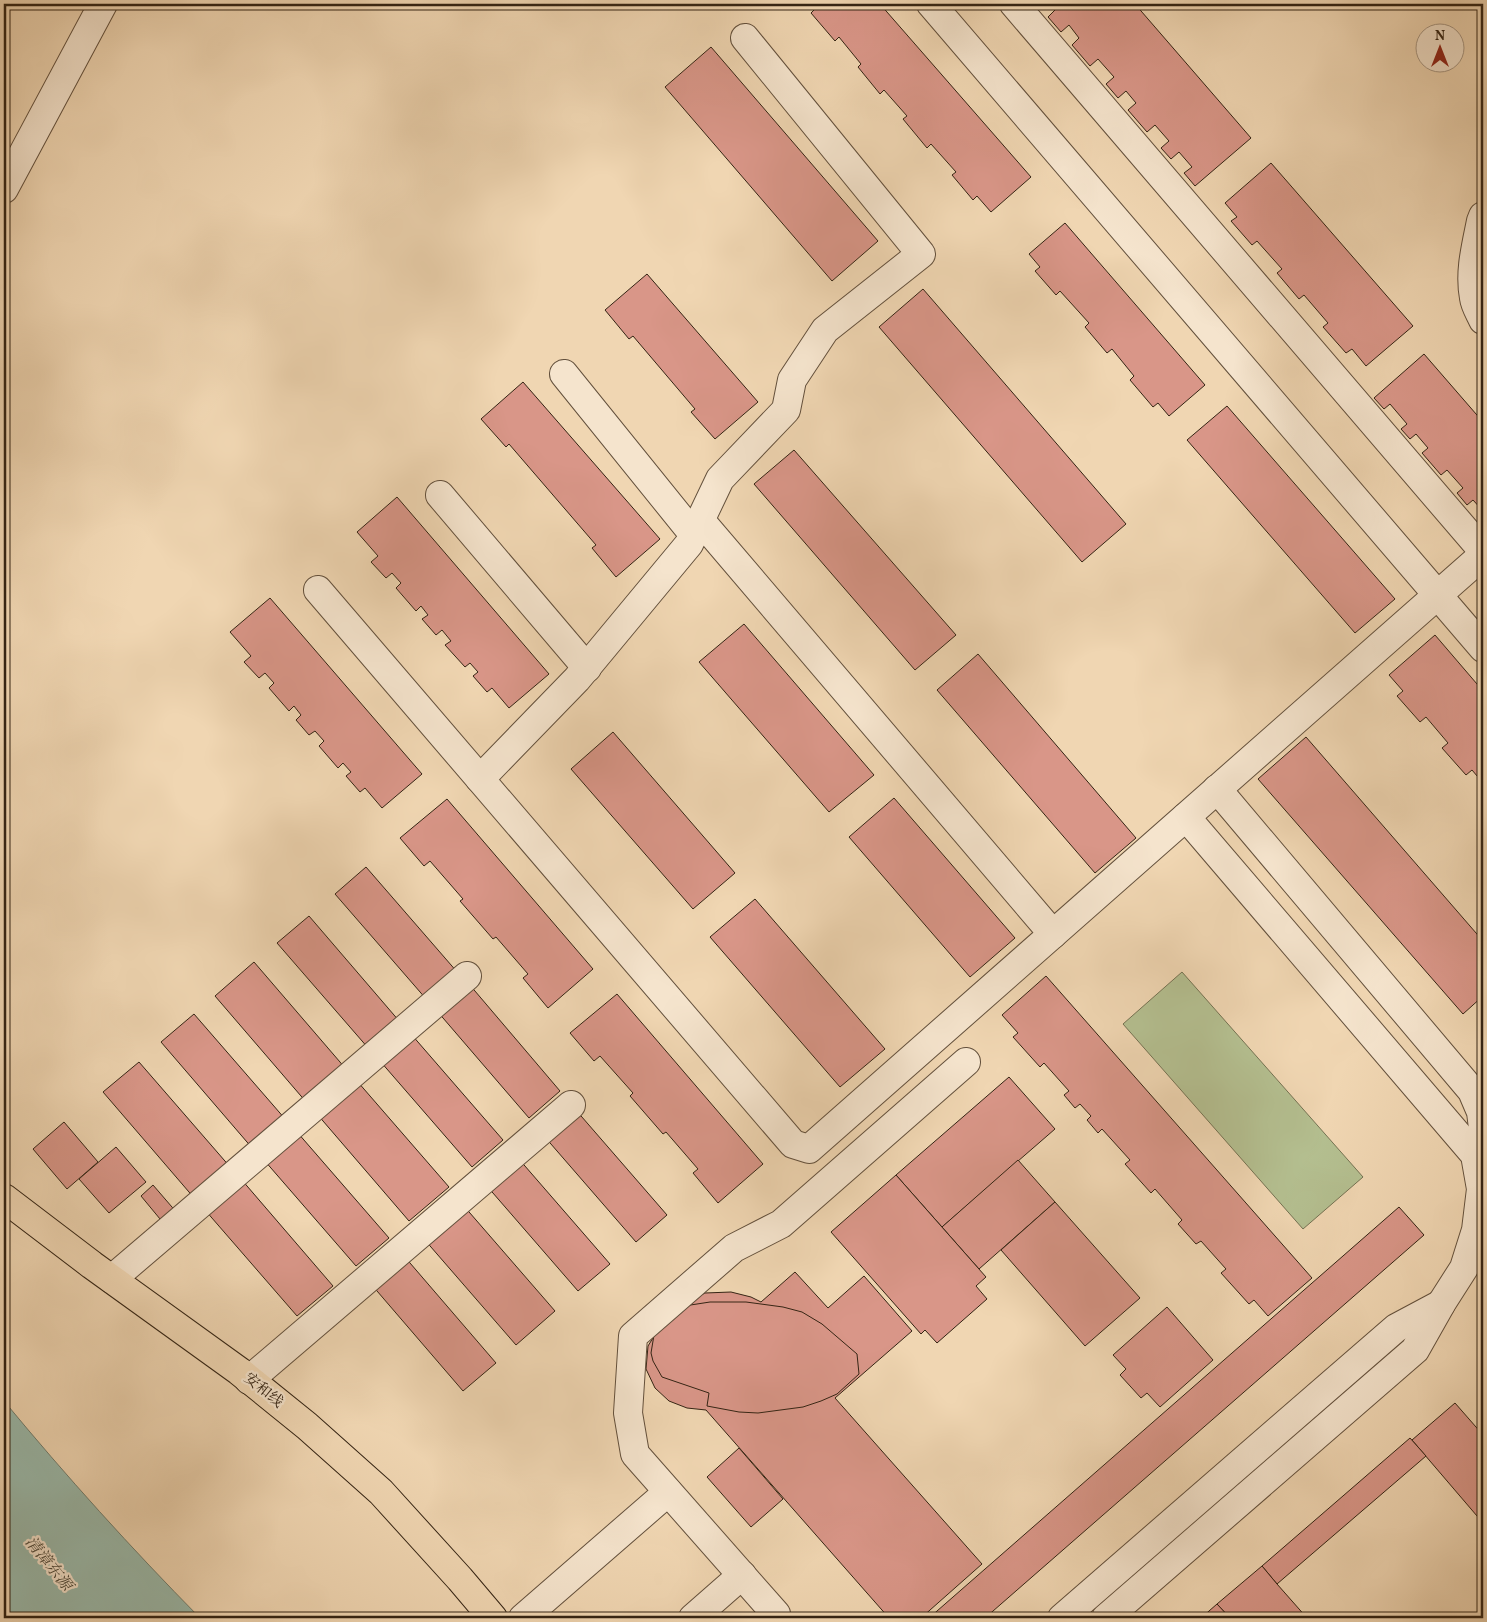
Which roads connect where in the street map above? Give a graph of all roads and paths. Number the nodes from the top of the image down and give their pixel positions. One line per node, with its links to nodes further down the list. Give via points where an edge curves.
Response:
1 (102, 4): 5 (street)
2 (931, 4): 14 (street)
3 (1014, 4): 11 (street)
4 (746, 38): 10 (street, via 921,254 826,330 792,380 786,410 720,480)
5 (4, 189)
6 (1483, 216): 7 (street, via 1472,276 1474,300)
7 (1483, 320)
8 (564, 374): 10 (street)
9 (440, 495): 16 (street)
10 (697, 528): 16 (street, via 689,544); 20 (street)
11 (1483, 551)
12 (1483, 556): 14 (street)
13 (318, 590): 17 (street)
14 (1438, 595): 15 (street); 18 (street)
15 (1483, 648)
16 (587, 668): 17 (street)
17 (480, 780): 20 (street, via 793,1144 809,1149)
18 (1218, 789): 19 (street); 24 (street, via 1472,1092 1481,1112)
19 (1186, 817): 20 (street); 25 (street)
20 (1053, 934)
21 (466, 976): 27 (street)
22 (966, 1062): 30 (street, via 780,1224 734,1248 633,1336 628,1413 635,1454)
23 (571, 1105): 29 (street)
24 (1483, 1128)
25 (1479, 1145): 28 (street, via 1481,1189 1476,1230 1464,1268)
26 (4, 1198): 27 (main road, 安和线)
27 (112, 1279): 29 (main road, 安和线)
28 (1441, 1304): 36 (street, via 1396,1328); 37 (street, via 1415,1350)
29 (249, 1380): 33 (main road, 安和线, via 381,1492)
30 (668, 1492): 31 (street); 34 (street)
31 (742, 1575): 32 (street); 35 (street)
32 (776, 1614)
33 (493, 1618)
34 (523, 1618)
35 (693, 1618)
36 (1062, 1618)
37 (1106, 1618)

